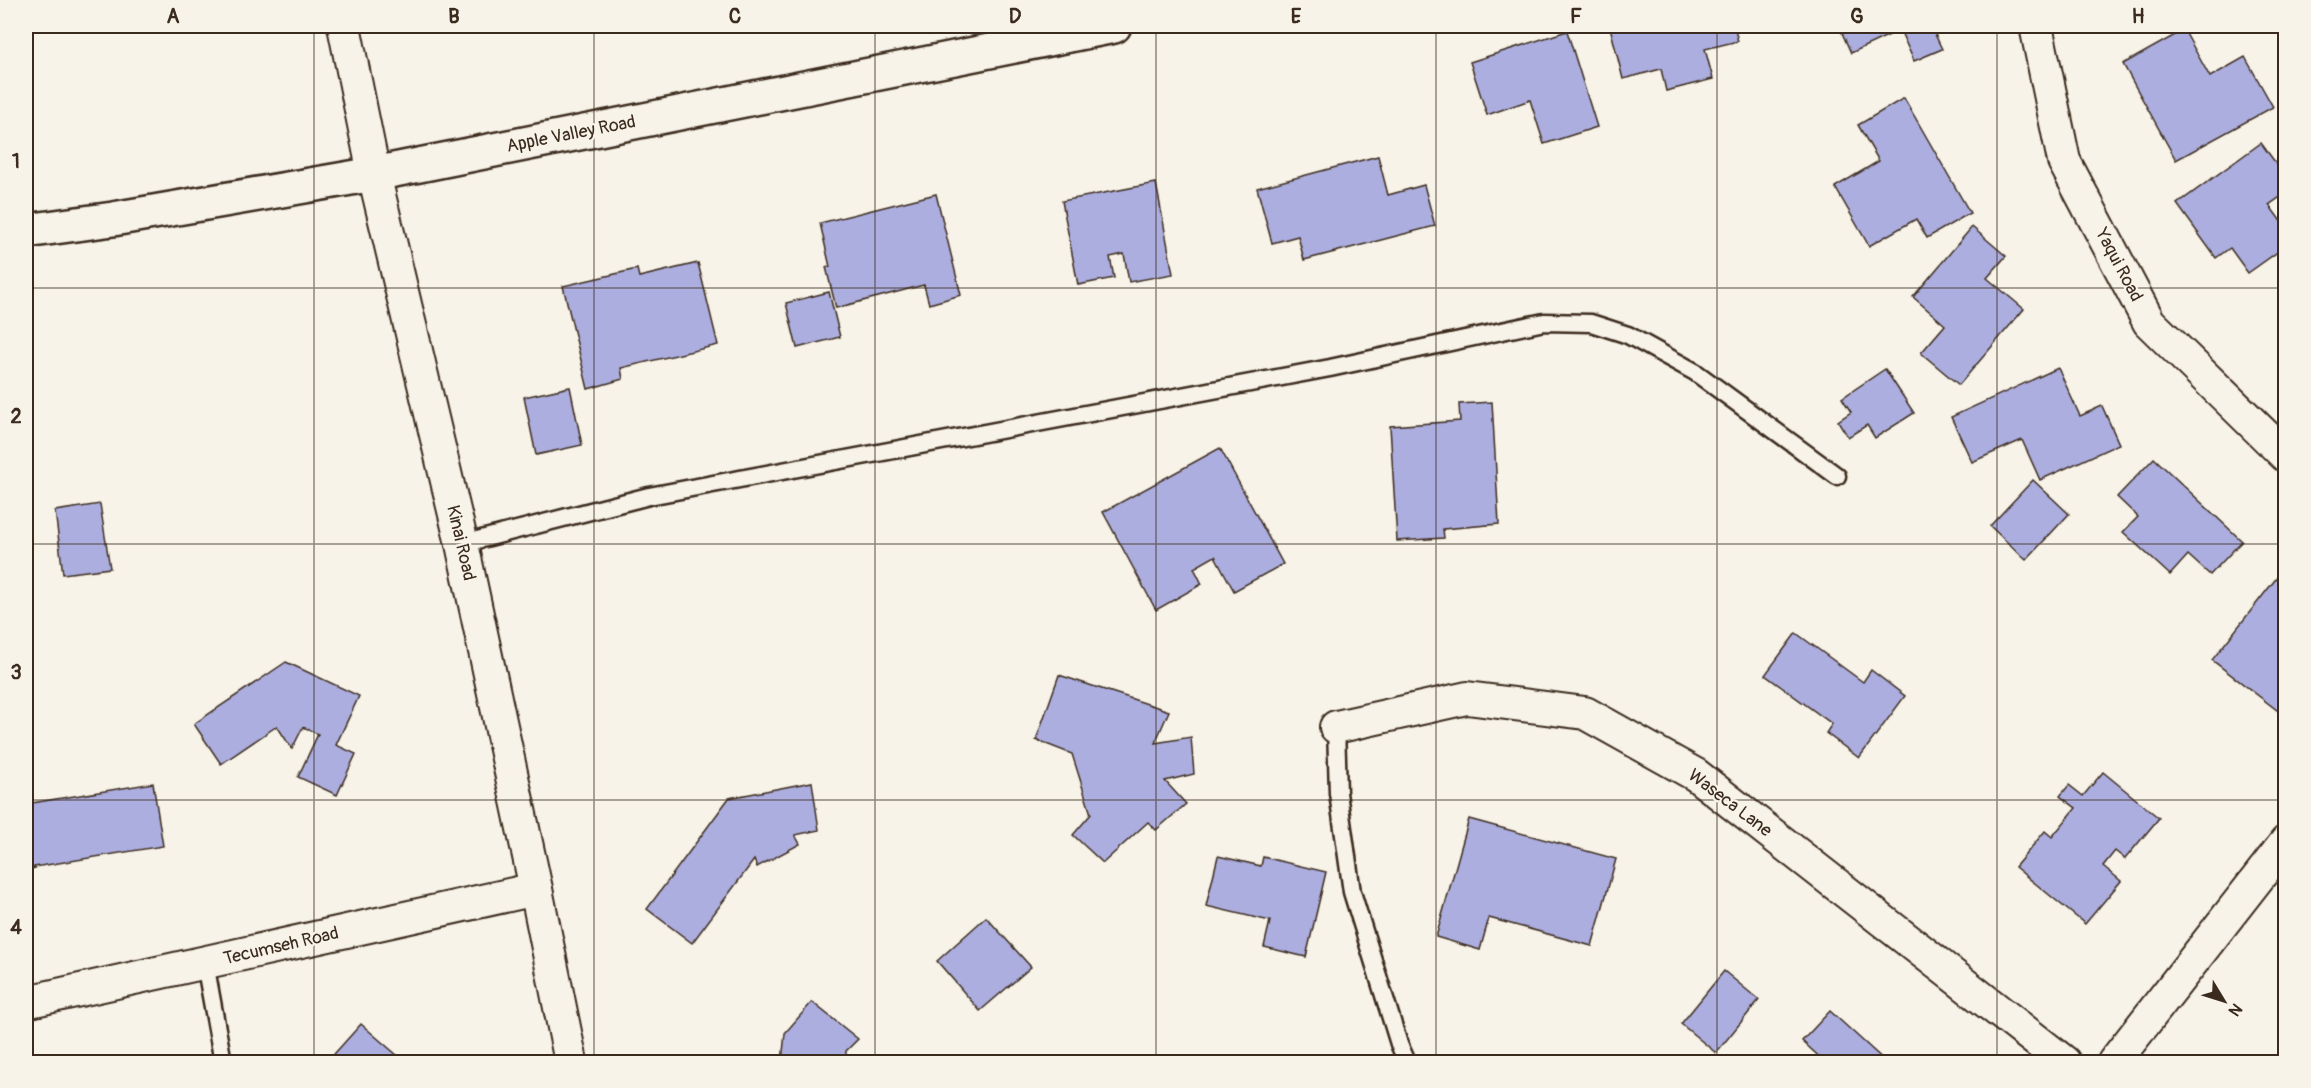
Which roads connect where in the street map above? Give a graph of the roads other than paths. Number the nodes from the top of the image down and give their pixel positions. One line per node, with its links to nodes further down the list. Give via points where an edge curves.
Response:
1 (344, 26): 4 (street, Kinai Road)
2 (1113, 26): 4 (main road, Apple Valley Road)
3 (2036, 26): 6 (street, Yaqui Road, via 2064,161 2149,322)
4 (375, 174): 5 (main road, Apple Valley Road); 8 (street, Kinai Road)
5 (26, 231)
6 (2286, 456)
7 (1837, 476): 8 (lane, via 1695,372 1628,335 1591,323 1544,322 1330,368 649,496)
8 (462, 544): 11 (street, Kinai Road)
9 (1336, 728): 16 (lane, via 1338,793 1352,892); 17 (street, Waseca Lane, via 1467,698 1585,713 1696,774)
10 (2286, 842): 18 (street)
11 (536, 889): 12 (street, Tecumseh Road); 15 (street, Kinai Road)
12 (205, 963): 13 (street, Tecumseh Road); 14 (lane)
13 (26, 1002)
14 (223, 1062)
15 (571, 1062)
16 (1407, 1062)
17 (2064, 1062)
18 (2114, 1062)

